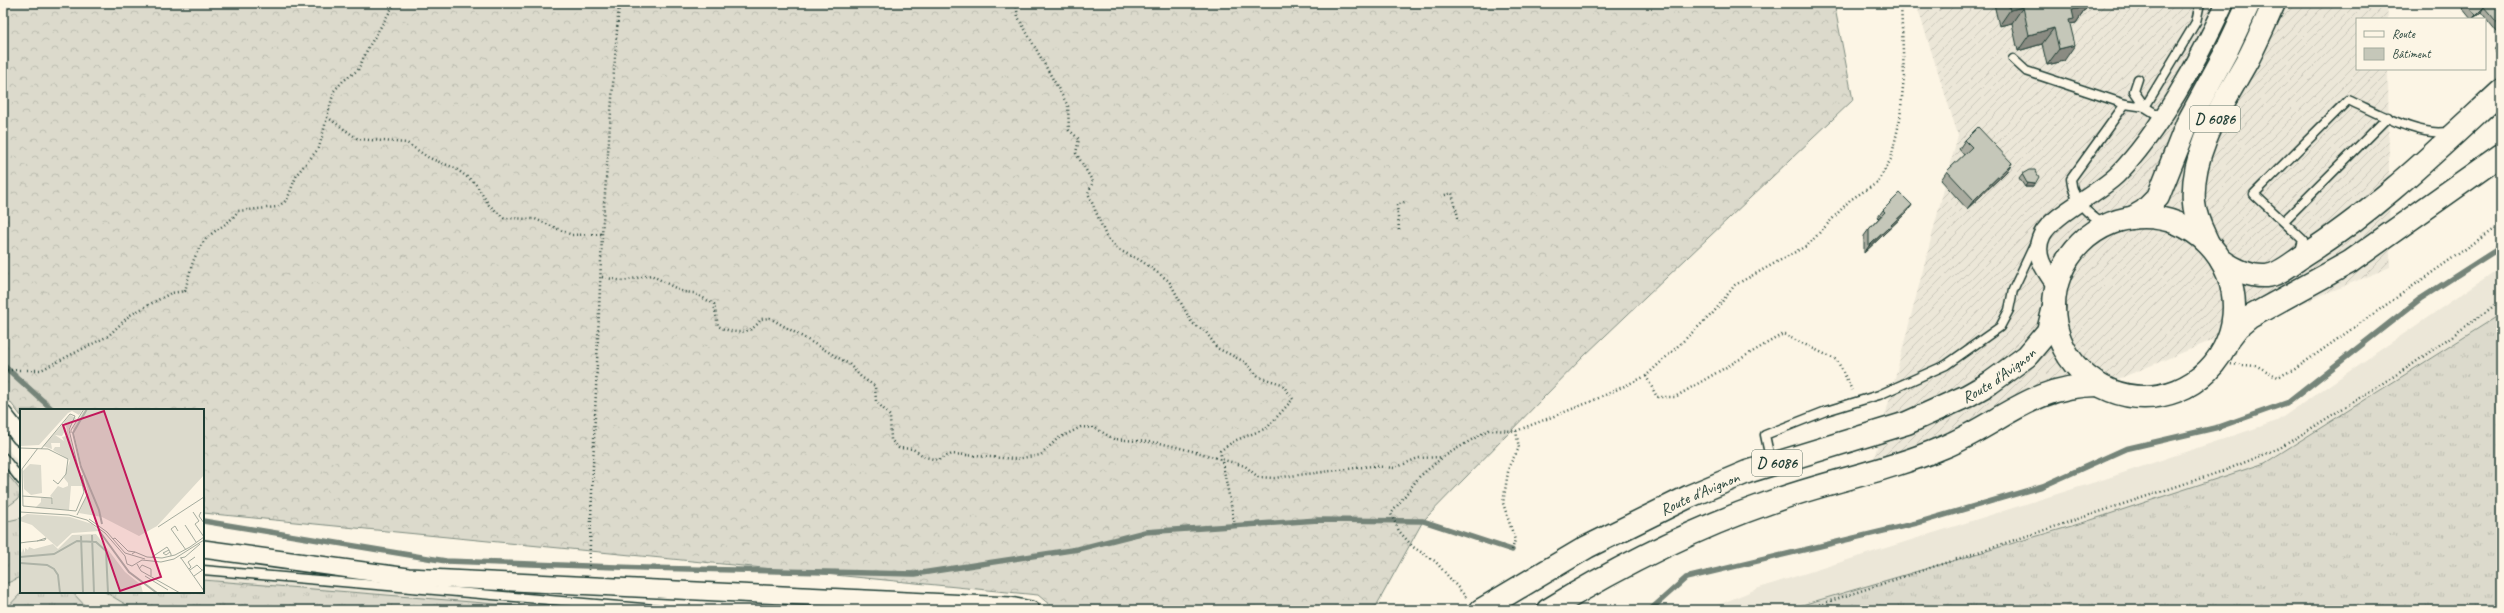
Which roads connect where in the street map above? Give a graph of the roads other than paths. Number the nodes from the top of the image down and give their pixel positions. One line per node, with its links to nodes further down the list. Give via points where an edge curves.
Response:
1 (2200, 3): 9 (lane, via 2196,22)
2 (2225, 3): 10 (street, via 2199,55)
3 (2249, 3): 15 (main road, D 6086, via 2187,124 2158,197 2144,211)
4 (2274, 3): 19 (main road, D 6086, via 2255,46 2206,136 2200,157 2194,203 2198,221)
5 (2012, 58): 8 (lane, via 2026,71)
6 (2138, 79): 9 (lane, via 2134,91)
7 (2501, 91): 12 (main road)
8 (2125, 104): 9 (lane); 14 (lane, via 2074,173 2072,187)
9 (2145, 107): 10 (lane)
10 (2161, 117): 14 (street, via 2116,175)
11 (2388, 117): 12 (lane, via 2432,133 2440,134); 16 (lane); 16 (lane, via 2348,100 2254,194)
12 (2461, 128): 21 (main road, via 2374,206 2332,238)
13 (2501, 154): 23 (main road, via 2350,262 2250,317)
14 (2079, 204): 17 (lane); 18 (street)
15 (2132, 218): 17 (main road, Route d'Avignon); 19 (main road, via 2153,217 2173,222 2192,230)
16 (2284, 221): 21 (lane, via 2304,243)
17 (2106, 226): 22 (main road, Route d'Avignon, via 2085,240 2068,259)
18 (2046, 228): 22 (street, via 2039,242 2039,256); 28 (lane, via 2030,253 2000,327 1946,365 1879,395 1826,411 1765,435)
19 (2208, 243): 20 (main road)
20 (2221, 260): 21 (main road, via 2241,272 2257,276 2276,273); 23 (main road, via 2233,291 2234,308)
21 (2291, 264)
22 (2056, 297): 24 (main road, via 2057,330 2066,352 2080,371); 28 (main road, Route d'Avignon / D 6086, via 2048,331 2026,356 1990,383 1908,423)
23 (2228, 340): 24 (main road, via 2215,363 2197,381 2174,393 2148,397 2123,395)
24 (2099, 385): 35 (main road, D 6086, via 2062,389 2034,397 1970,435 1931,452 1892,467 1800,492 1746,511 1647,554)
25 (3, 414): 26 (street)
26 (20, 436)
27 (3, 457): 29 (lane)
28 (1772, 464): 32 (main road, Route d'Avignon / D 6086, via 1747,472 1642,518)
29 (20, 479)
30 (204, 549): 34 (street, via 408,577 1010,606)
31 (204, 570): 33 (lane)
32 (1474, 605)
33 (666, 610)
34 (1031, 610)
35 (1548, 610)

